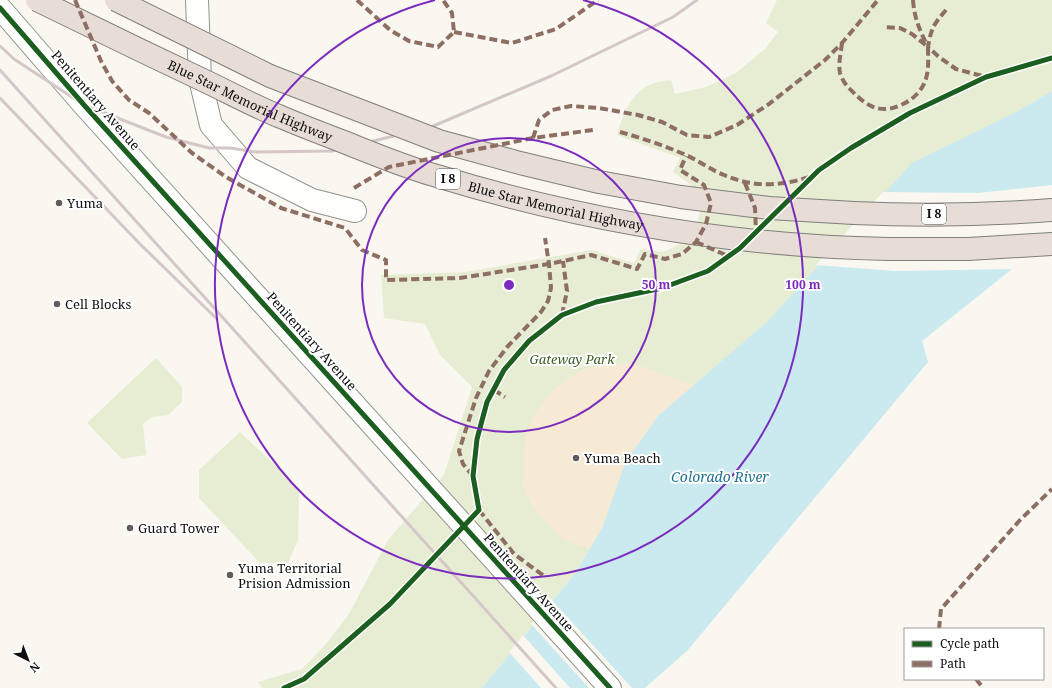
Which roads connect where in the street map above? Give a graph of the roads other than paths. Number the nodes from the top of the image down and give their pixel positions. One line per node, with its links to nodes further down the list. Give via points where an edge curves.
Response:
1 (37, 0): 7 (highway, Blue Star Memorial Highway / I 8, bridge, via 279,116 436,176 533,203 672,231 762,242 847,248 968,249)
2 (116, 0): 5 (highway, I 8, bridge, via 277,79 439,141 599,182 681,197 811,211 897,215)
3 (197, 0): 6 (street, via 200,79 211,125 248,168 312,200)
4 (0, 8): 8 (street, Penitentiary Avenue, via 84,105)
5 (1052, 210)
6 (355, 211)
7 (1052, 244)
8 (610, 688)

